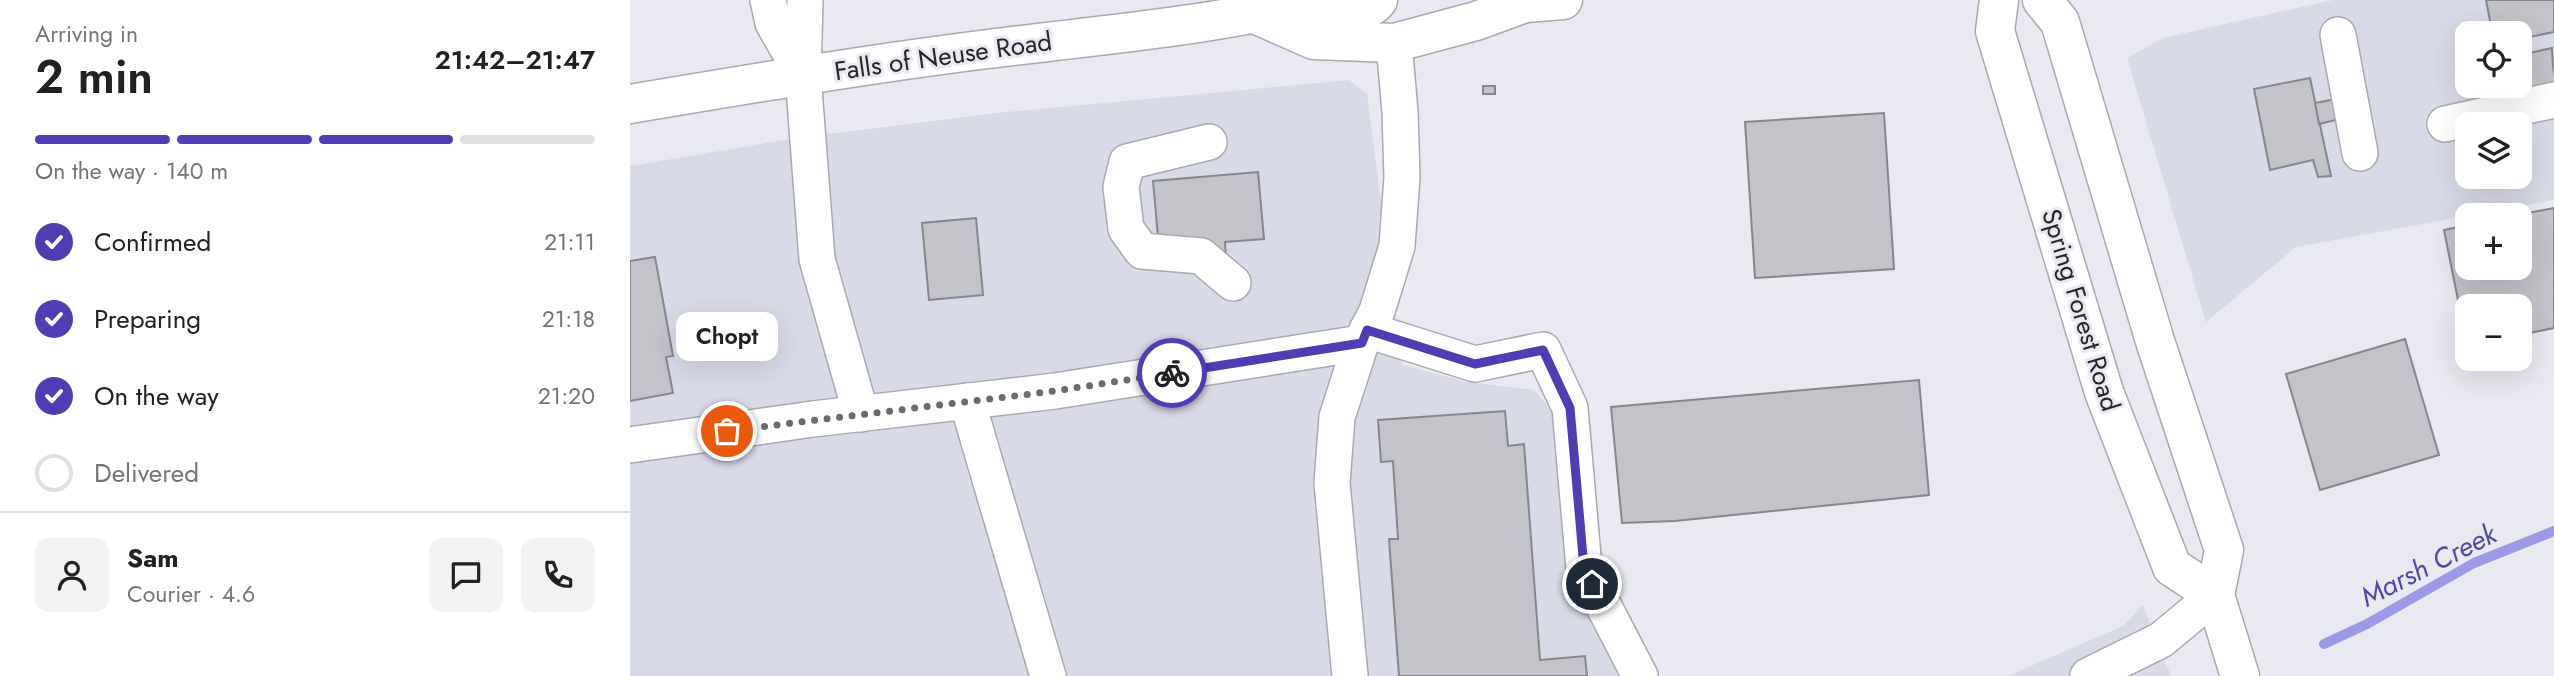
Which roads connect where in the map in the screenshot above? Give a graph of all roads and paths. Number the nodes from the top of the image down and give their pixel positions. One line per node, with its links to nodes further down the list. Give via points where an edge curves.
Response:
1 (768, 0): 12 (street, via 773,23)
2 (805, 0): 12 (street)
3 (1315, 0): 9 (main road, Falls of Neuse Road)
4 (1378, 0): 9 (main road, via 1365,11 1351,13)
5 (1563, 0): 8 (main road)
6 (1999, 0): 23 (main road, Spring Forest Road, via 1996,31 2104,392 2172,567)
7 (2042, 0): 23 (main road, via 2060,22 2155,341 2224,550)
8 (1516, 1): 11 (main road, via 1476,21)
9 (1257, 15): 11 (main road, via 1314,40); 12 (main road, Falls of Neuse Road)
10 (2338, 35): 17 (street)
11 (1394, 43): 19 (street, via 1402,177 1397,246)
12 (803, 75): 15 (main road, Falls of Neuse Road); 21 (street, via 817,258)
13 (2481, 98): 14 (street, via 2442,113)
14 (2554, 100)
15 (630, 104)
16 (1209, 142): 18 (street, via 1127,162 1121,187 1126,229 1142,251 1201,256)
17 (2360, 153)
18 (1233, 284)
19 (1364, 337): 20 (street, via 1086,387); 25 (street, via 1337,416 1332,483); 26 (street, via 1475,364 1543,350 1570,408 1584,568)
20 (967, 401): 21 (street); 24 (street)
21 (861, 414): 22 (street)
22 (630, 445)
23 (2215, 595): 27 (street, via 2161,640); 28 (main road)
24 (1048, 676)
25 (1350, 676)
26 (1640, 676)
27 (2088, 676)
28 (2240, 676)

